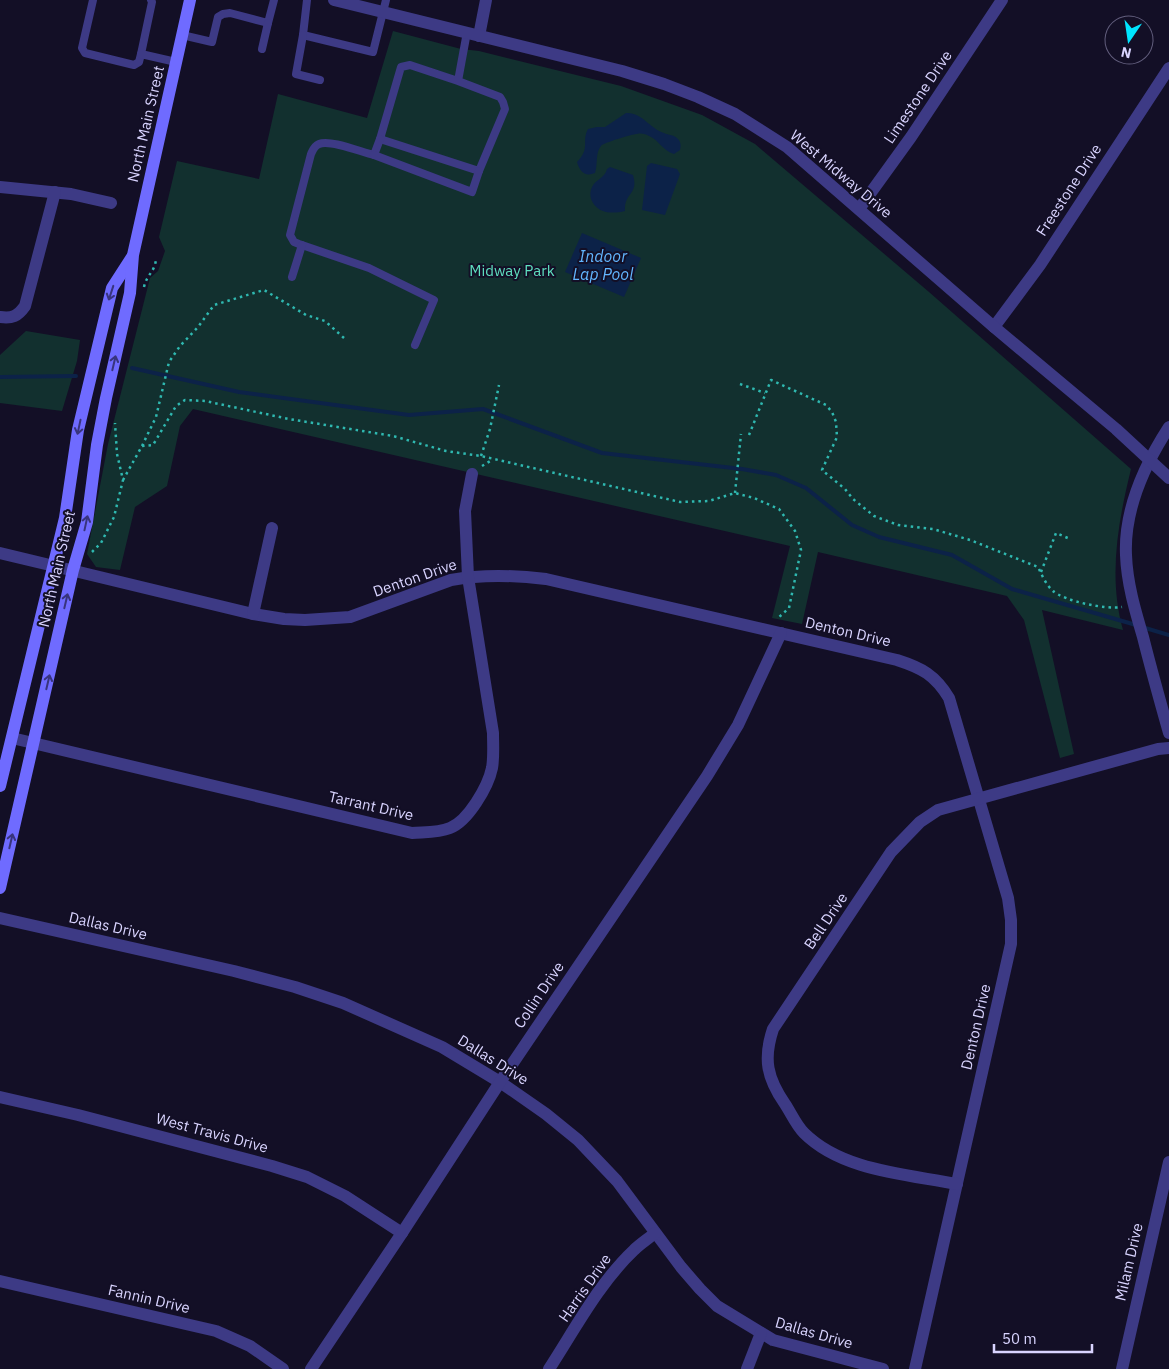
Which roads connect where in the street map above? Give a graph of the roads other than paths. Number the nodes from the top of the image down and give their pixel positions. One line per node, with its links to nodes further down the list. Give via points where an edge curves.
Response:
1 (93, 0): 15 (lane, via 82,48 85,53 134,65 139,62)
2 (151, 0): 15 (lane)
3 (190, 0): 12 (main road, North Main Street)
4 (274, 0): 10 (lane)
5 (307, 0): 13 (lane)
6 (334, 0): 9 (street, West Midway Drive)
7 (486, 0): 11 (street)
8 (1002, 0): 26 (street, Limestone Drive)
9 (384, 6): 11 (street, West Midway Drive); 13 (lane, via 373,52)
10 (268, 23): 12 (lane, via 230,13 218,17 212,42); 14 (lane)
11 (473, 34): 19 (lane); 26 (street, West Midway Drive, via 622,72 698,97 735,114 787,147)
12 (182, 35): 16 (main road, North Main Street)
13 (303, 35): 18 (lane, via 296,74)
14 (262, 48)
15 (141, 54): 16 (lane)
16 (176, 62): 28 (main road, North Main Street)
17 (1169, 68): 31 (street, Freestone Drive, via 1040,265)
18 (320, 80)
19 (458, 81): 20 (lane, via 410,65 401,66); 22 (lane, via 500,97 505,109)
20 (380, 139): 21 (lane); 22 (lane)
21 (374, 156): 22 (lane, via 472,192); 27 (lane, via 329,143 315,147 290,235)
22 (479, 171)
23 (0, 186): 24 (street)
24 (55, 192): 25 (street); 30 (street, via 25,306 19,315)
25 (111, 202)
26 (859, 210): 31 (street, West Midway Drive)
27 (302, 246): 29 (lane); 32 (lane, via 368,268 434,300)
28 (133, 255): 39 (main road, North Main Street, one-way to 39, via 112,288 78,430); 40 (main road, North Main Street, one-way to 28, via 87,522 108,386 130,293)
29 (292, 277)
30 (0, 317)
31 (994, 327): 34 (street, West Midway Drive)
32 (415, 345)
33 (1169, 427): 34 (street)
34 (1149, 460): 36 (street, West Midway Drive); 44 (street, via 1129,514 1125,554 1134,607)
35 (472, 474): 41 (street, Tarrant Drive, via 465,511)
36 (1169, 478)
37 (272, 528): 42 (street)
38 (0, 554): 39 (street, Denton Drive)
39 (54, 566): 40 (street, Denton Drive); 45 (main road, North Main Street)
40 (73, 570): 42 (street, Denton Drive); 46 (main road, North Main Street, one-way to 40)
41 (468, 577): 42 (street, Denton Drive, via 451,580 350,618 304,620); 43 (street, Denton Drive, via 546,579); 46 (street, Tarrant Drive, via 493,733 492,769 477,801 452,827 412,833)
42 (253, 614)
43 (775, 632): 49 (street, Denton Drive, via 897,660 917,666 930,675 950,698); 52 (street, Collin Drive, via 738,725 707,776)
44 (1169, 733)
45 (12, 738): 46 (street, Tarrant Drive); 48 (main road, North Main Street)
46 (33, 743): 50 (main road, North Main Street, one-way to 46)
47 (1169, 748): 49 (street, Bell Drive, via 1140,753)
48 (0, 786)
49 (979, 798): 55 (street, Denton Drive, via 1008,898 1011,944); 55 (street, Bell Drive, via 938,810 920,822 891,852 773,1029 767,1058 775,1089 798,1124 835,1156 862,1166)
50 (0, 888)
51 (0, 918): 52 (street, Dallas Drive, via 295,987 343,1003 442,1047)
52 (500, 1082): 56 (street, Dallas Drive, via 546,1114 595,1157); 57 (street, Collin Drive)
53 (0, 1097): 57 (street, West Travis Drive, via 307,1177 345,1196)
54 (1169, 1162): 66 (street, Milam Drive)
55 (957, 1184): 65 (street, Denton Drive)
56 (655, 1233): 59 (street, Dallas Drive, via 716,1306); 62 (street, Harris Drive, via 618,1267)
57 (402, 1234): 61 (street, Collin Drive)
58 (0, 1281): 60 (street, Fannin Drive, via 216,1331 250,1346)
59 (761, 1333): 63 (street); 64 (street, Dallas Drive, via 773,1340)
60 (283, 1369)
61 (311, 1369)
62 (549, 1369)
63 (746, 1369)
64 (883, 1369)
65 (915, 1369)
66 (1122, 1369)

